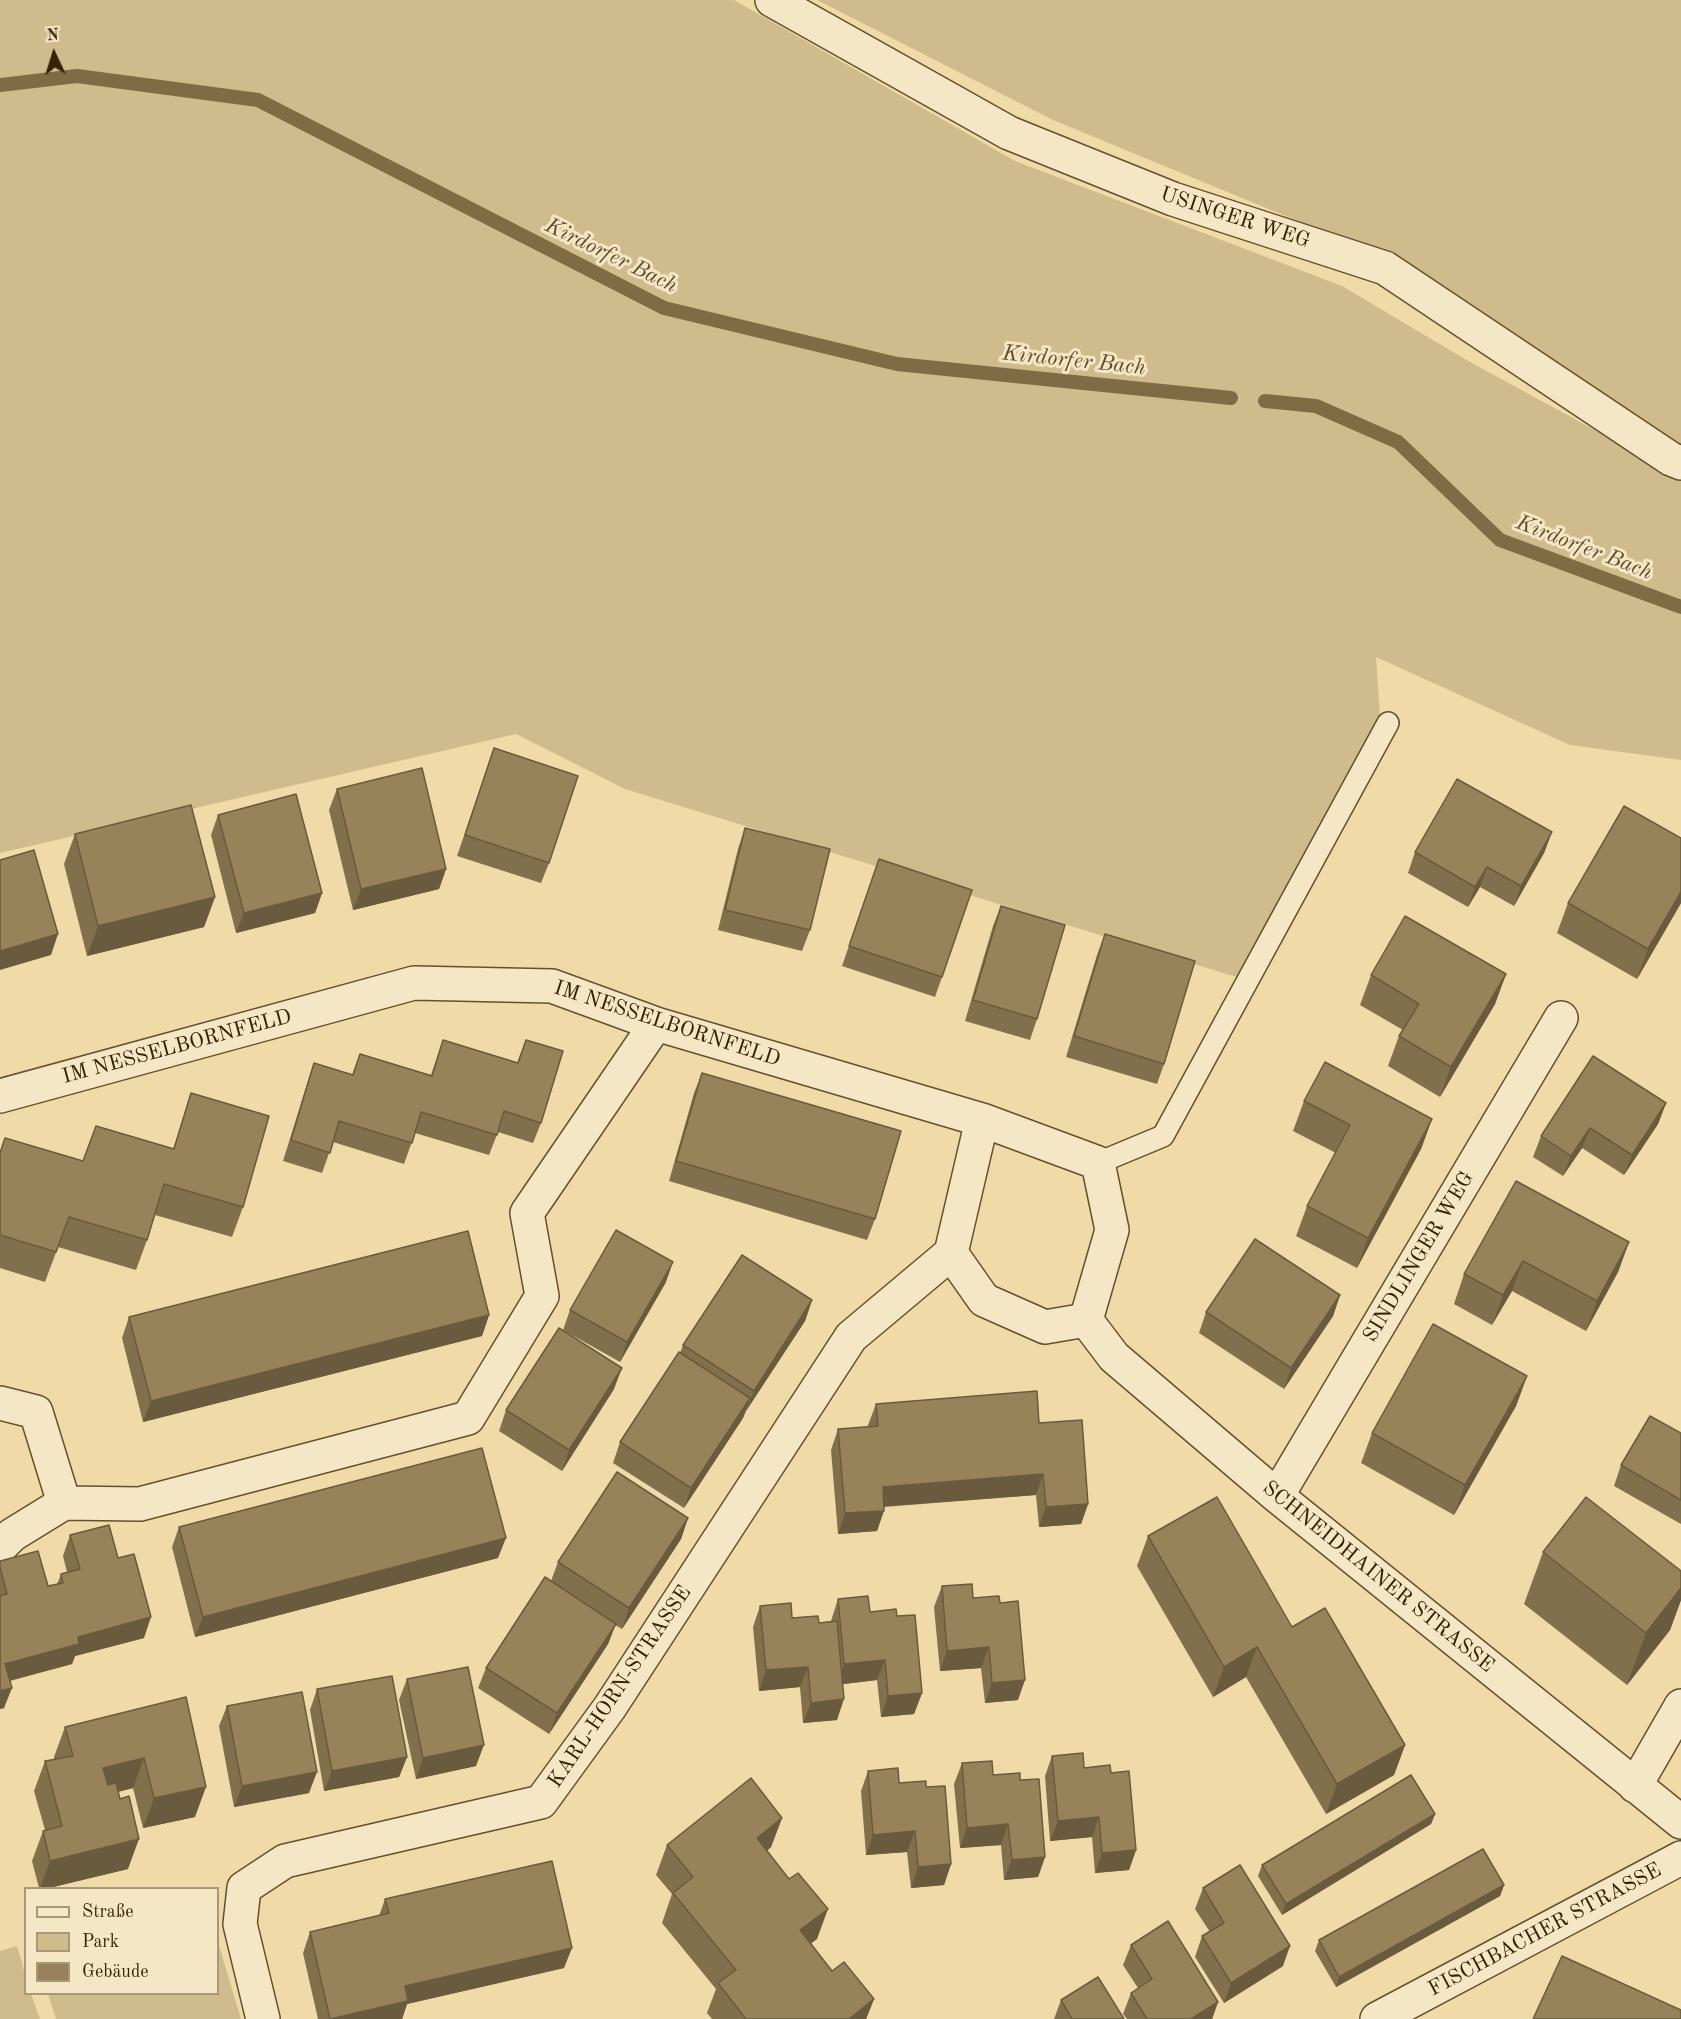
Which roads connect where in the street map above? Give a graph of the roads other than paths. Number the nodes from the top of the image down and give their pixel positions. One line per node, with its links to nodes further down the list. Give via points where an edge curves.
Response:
1 (772, 0): 2 (street, USINGER WEG, via 1009,133 1173,199 1386,268 1661,453)
2 (1681, 462)
3 (1388, 723): 8 (lane, via 1163,1136)
4 (1561, 1018): 12 (street, SINDLINGER WEG)
5 (656, 1024): 6 (street, IM NESSELBORNFELD, via 552,986 414,983); 7 (street, IM NESSELBORNFELD); 13 (street, via 527,1213 542,1296 468,1418 140,1504)
6 (0, 1096)
7 (982, 1120): 8 (street, IM NESSELBORNFELD); 9 (street)
8 (1098, 1163): 10 (street, via 1112,1230)
9 (951, 1253): 10 (street, via 984,1300 1045,1327); 19 (street, KARL-HORN-STRASSE, via 851,1337 610,1707 541,1802 285,1862 244,1888 240,1924)
10 (1086, 1320): 12 (street, SCHNEIDHAINER STRASSE, via 1114,1357)
11 (0, 1403): 13 (street, via 36,1412)
12 (1277, 1496): 16 (street, SCHNEIDHAINER STRASSE)
13 (64, 1503): 14 (street)
14 (0, 1546)
15 (1681, 1706): 16 (street)
16 (1635, 1786): 17 (street, SCHNEIDHAINER STRASSE)
17 (1681, 1822)
18 (1681, 1858): 20 (street, FISCHBACHER STRASSE)
19 (263, 2019)
20 (1377, 2019)

